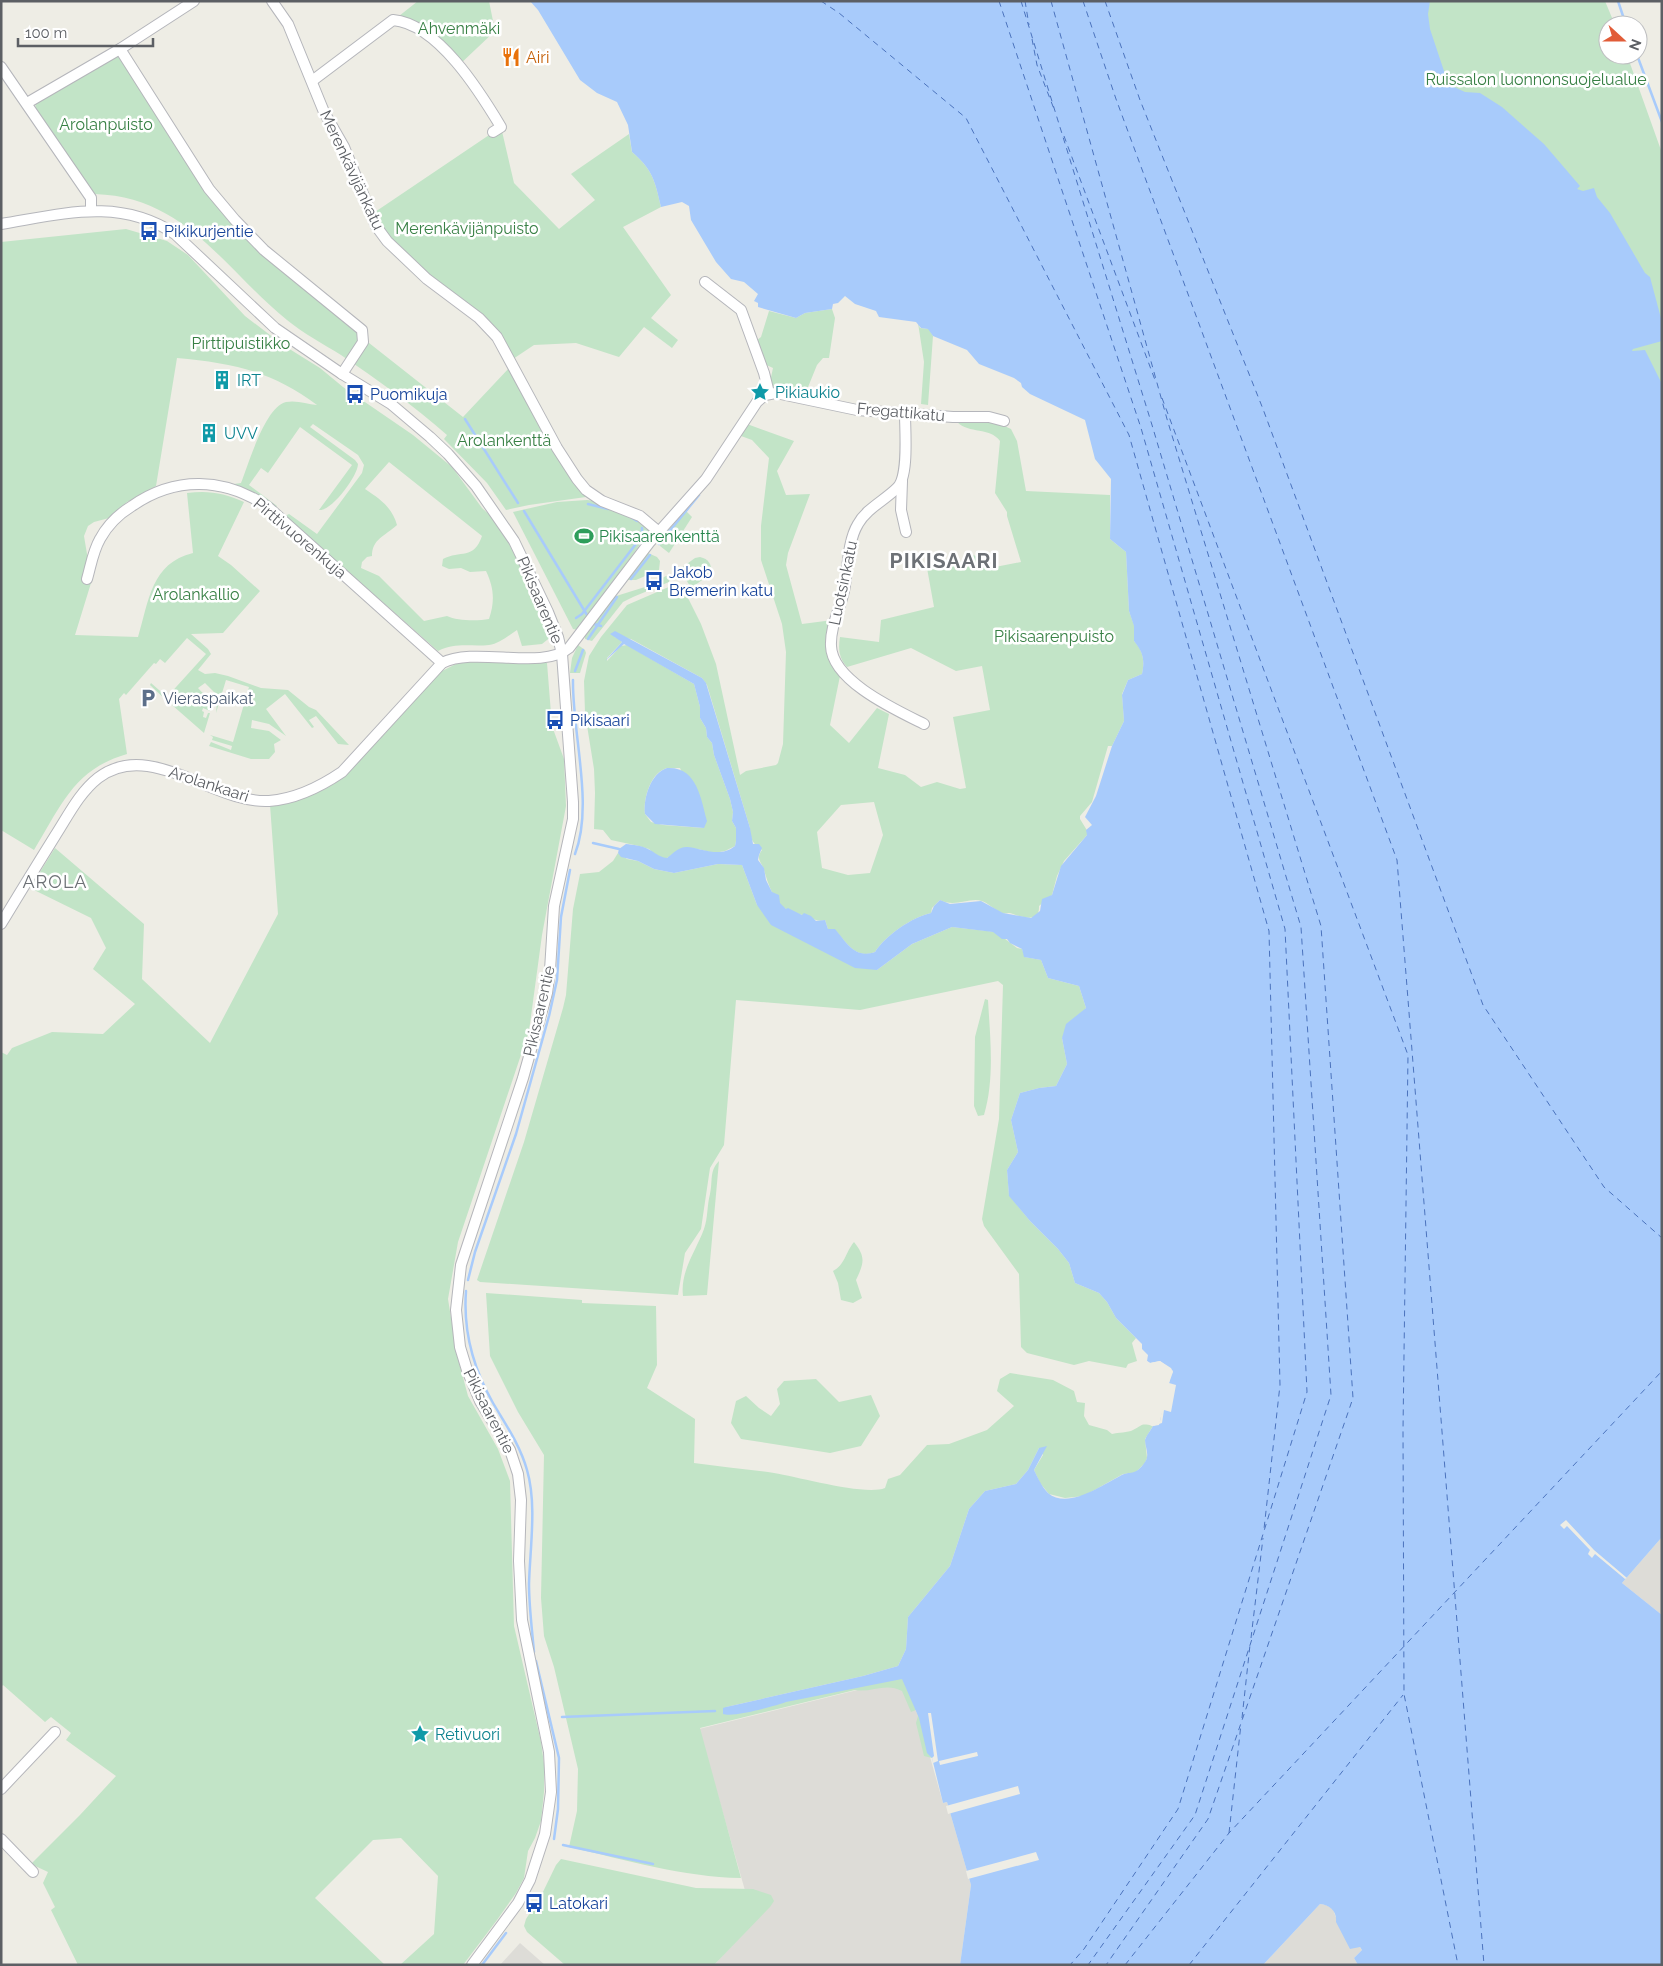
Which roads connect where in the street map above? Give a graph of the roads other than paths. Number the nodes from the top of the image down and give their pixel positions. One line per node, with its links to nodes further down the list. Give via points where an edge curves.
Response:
1 (194, 1): 3 (street)
2 (272, 1): 5 (street, Merenkävijänkatu, via 288,24)
3 (120, 49): 6 (street); 11 (street, via 209,189 235,220 264,250 362,330 363,342)
4 (1, 67): 6 (street)
5 (312, 82): 7 (street, via 394,20 404,22 423,31 453,60 485,100); 16 (street, Merenkävijänkatu, via 344,147 376,226 387,241 427,279 498,336 557,448 586,490 602,501 640,516)
6 (27, 103): 8 (street, via 91,198)
7 (497, 130)
8 (91, 211): 9 (street, Pikisaarentie); 11 (street, Pikisaarentie, via 129,214 168,230 186,243 275,328)
9 (1, 224)
10 (705, 282): 12 (street, via 741,310)
11 (342, 374): 19 (street, Pikisaarentie, via 409,418 448,454 476,486 514,541 533,577)
12 (769, 393): 13 (street, Fregattikatu, via 857,410); 16 (street, via 757,402 718,462)
13 (905, 414): 14 (street, Fregattikatu); 15 (street)
14 (1004, 420)
15 (902, 480): 17 (street, via 901,504); 21 (street, Luotsinkatu, via 856,526 830,645 835,663 848,677 873,696)
16 (659, 532): 19 (street)
17 (906, 532)
18 (87, 579): 20 (street, Pirttivuorenkuja, via 99,540 114,520 132,505 173,486 222,486 249,495 277,514)
19 (562, 654): 20 (street, via 456,658); 27 (street, Pikisaarentie, via 573,819 554,906 547,992 523,1078 461,1265 456,1310 460,1347 467,1370 480,1401 510,1450 518,1474 522,1620 549,1752 551,1792 545,1834 530,1880 518,1903)
20 (442, 663): 22 (street, Arolankaari, via 342,772 306,793 268,801 244,798 144,765 120,767 99,777 80,796)
21 (924, 724)
22 (1, 924)
23 (55, 1732): 24 (street)
24 (1, 1790)
25 (1, 1839): 26 (street)
26 (33, 1872)
27 (472, 1965)

